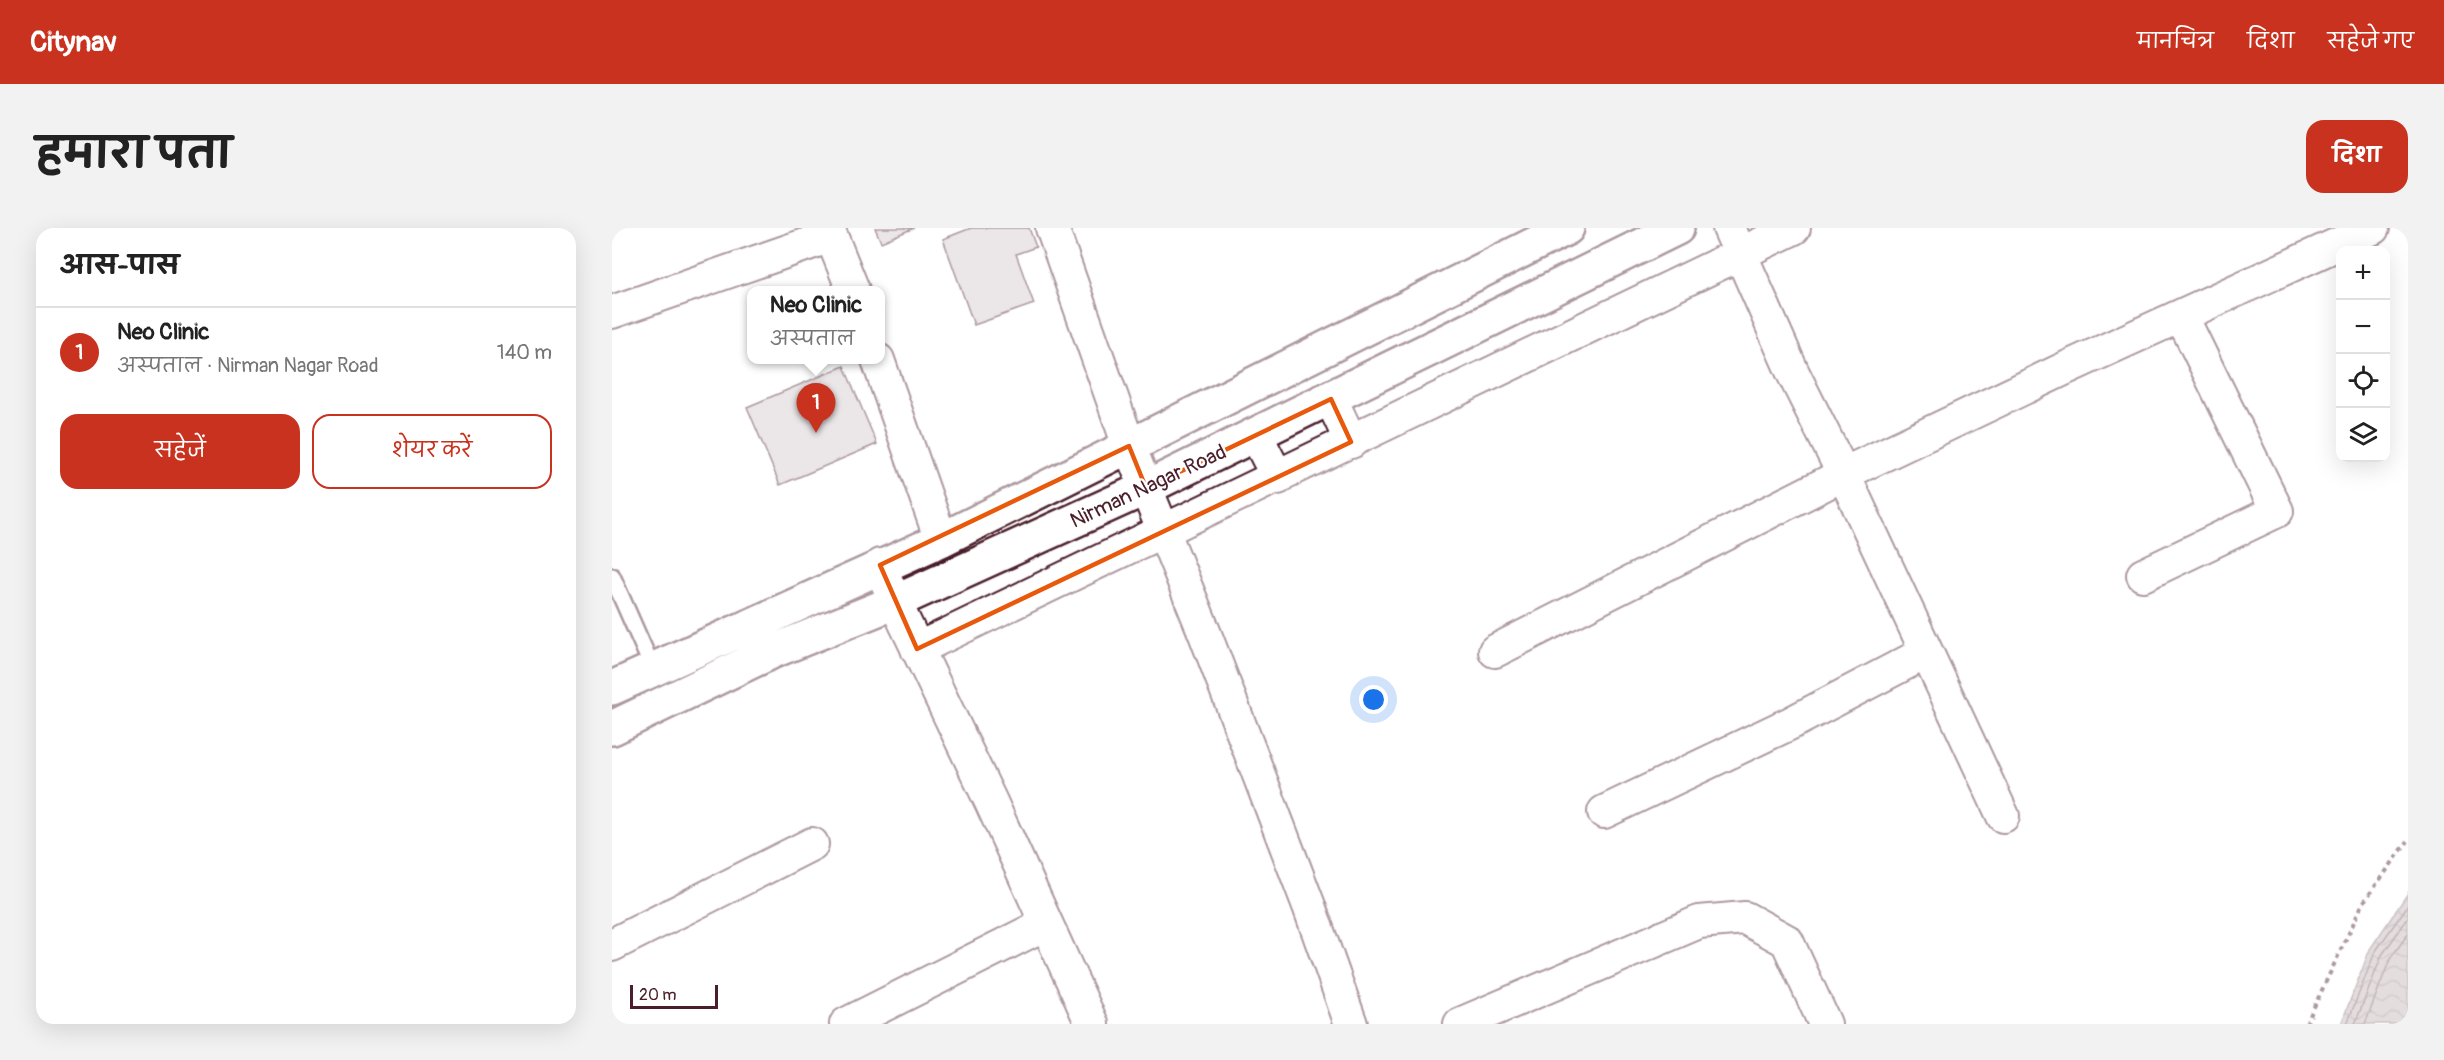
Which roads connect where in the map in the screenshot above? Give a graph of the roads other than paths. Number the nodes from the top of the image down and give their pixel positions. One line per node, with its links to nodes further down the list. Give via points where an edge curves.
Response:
1 (1052, 228): 15 (street)
2 (1567, 228): 15 (street, Nirman Nagar Road)
3 (1677, 228): 12 (street, Nirman Nagar Road)
4 (1794, 228): 7 (street)
5 (2373, 228): 10 (street)
6 (830, 232): 8 (street); 9 (street)
7 (1735, 241): 14 (street); 16 (street, via 1792,373)
8 (850, 286)
9 (612, 312)
10 (2182, 317): 16 (street); 22 (street, via 2277,511)
11 (880, 364): 20 (street)
12 (1330, 399): 13 (street, Nirman Nagar Road); 14 (street)
13 (1256, 435): 17 (street); 18 (street, Nirman Nagar Road)
14 (1352, 442): 17 (street)
15 (1129, 446): 18 (street); 20 (street, Nirman Nagar Road)
16 (1844, 475): 26 (street); 27 (street)
17 (1278, 478): 19 (street)
18 (1146, 488): 19 (street); 24 (street, Nirman Nagar Road)
19 (1164, 533): 25 (street); 38 (street)
20 (941, 540): 21 (street, Nirman Nagar Road)
21 (880, 565): 24 (street); 28 (street, Nirman Nagar Road)
22 (2143, 575)
23 (612, 576): 28 (lane)
24 (895, 602): 25 (street); 30 (street, Nirman Nagar Road, via 771,652)
25 (917, 649): 34 (street)
26 (1496, 651)
27 (1925, 653): 31 (street, via 1791,723); 32 (street)
28 (653, 669): 29 (street, Nirman Nagar Road)
29 (612, 688)
30 (612, 728)
31 (1604, 812)
32 (2003, 816)
33 (812, 844): 35 (street)
34 (1045, 924): 36 (street); 37 (street)
35 (612, 945)
36 (846, 1024)
37 (1092, 1024)
38 (1351, 1024)
39 (1460, 1024): 40 (street, via 1699,922 1745,918 1787,941)
40 (1825, 1024)

